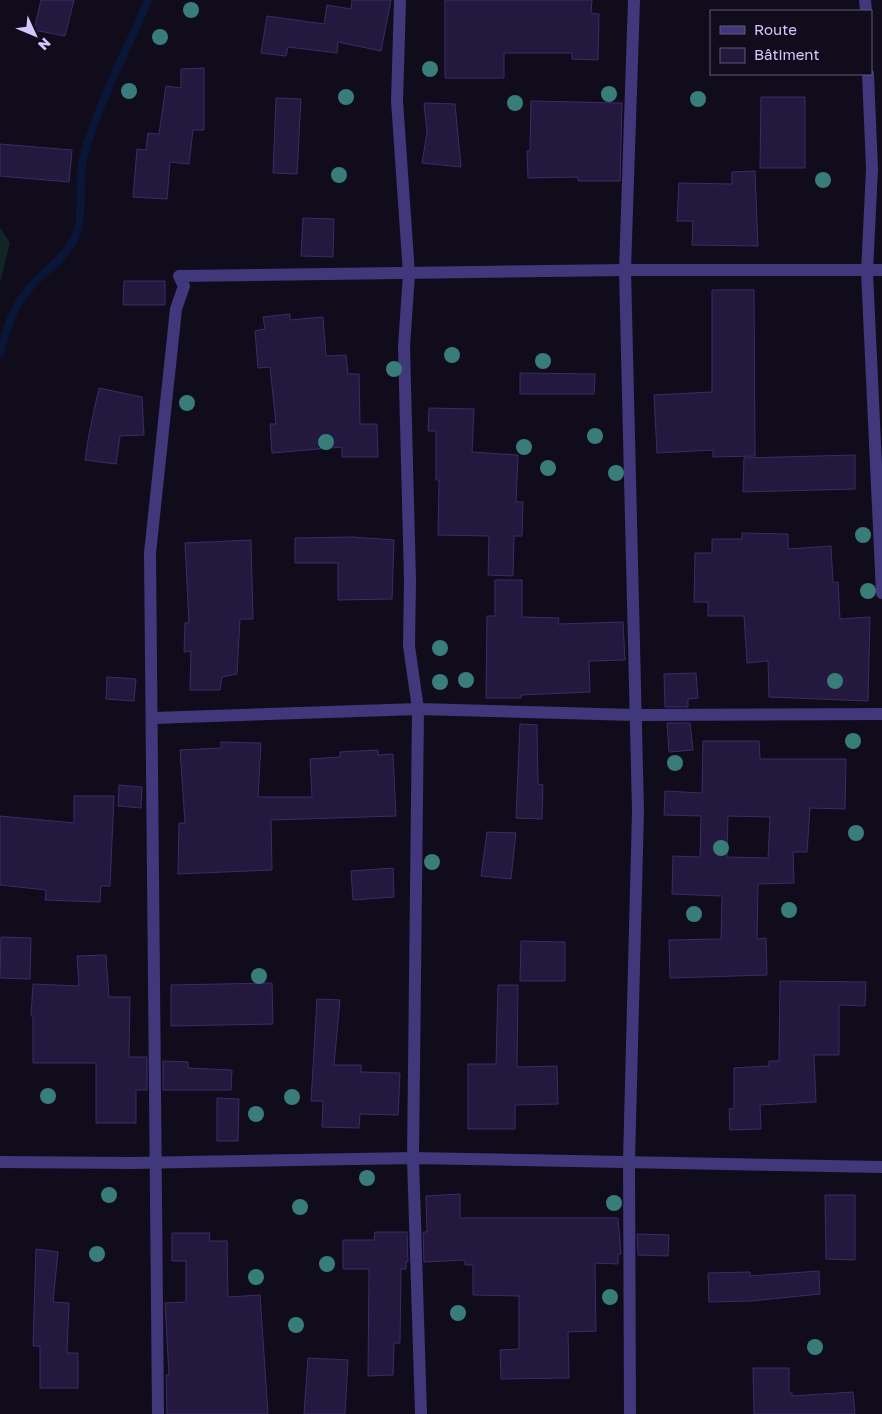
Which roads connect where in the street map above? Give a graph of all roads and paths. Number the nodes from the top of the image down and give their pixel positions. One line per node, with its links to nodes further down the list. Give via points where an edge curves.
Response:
1 (400, 0): 7 (street, via 397,101)
2 (634, 0): 4 (street)
3 (868, 75): 6 (street, via 872,170)
4 (626, 270): 6 (street); 7 (street); 11 (street)
5 (882, 270): 6 (street)
6 (867, 272): 8 (street)
7 (409, 274): 9 (street, via 404,346 409,646); 12 (street, via 179,276 184,286 176,309 150,553)
8 (882, 593)
9 (418, 709): 11 (street); 12 (street); 13 (street)
10 (882, 714): 11 (street)
11 (635, 715): 14 (street, via 638,811)
12 (153, 718): 16 (street)
13 (413, 1158): 14 (street); 16 (street); 19 (street)
14 (629, 1161): 17 (street); 20 (street)
15 (0, 1162): 16 (street)
16 (157, 1162): 18 (street)
17 (882, 1167)
18 (158, 1414)
19 (421, 1414)
20 (630, 1414)

